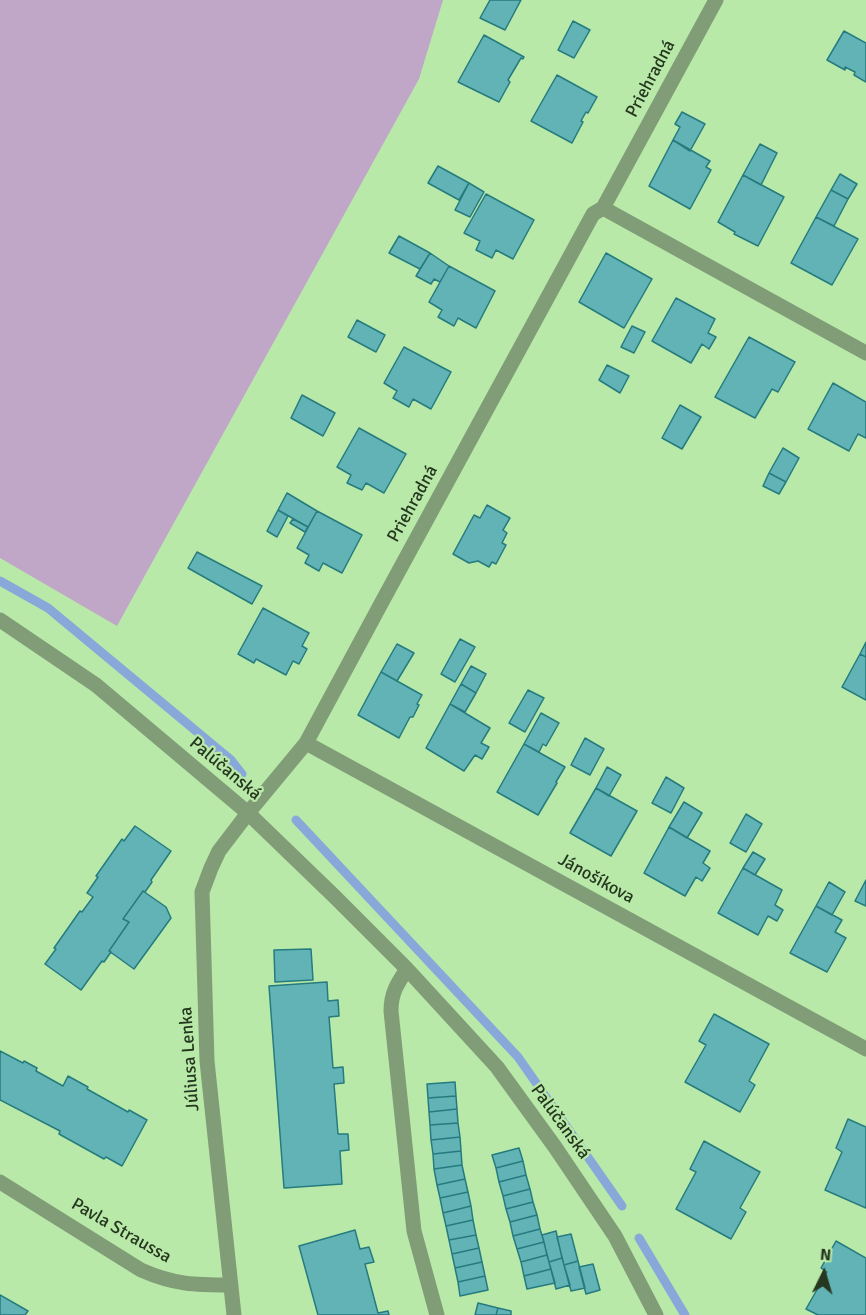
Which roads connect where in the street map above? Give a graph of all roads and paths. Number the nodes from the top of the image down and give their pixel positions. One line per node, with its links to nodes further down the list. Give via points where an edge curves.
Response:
1 (716, 0): 2 (street, Priehradná)
2 (603, 207): 3 (street); 5 (street, Priehradná, via 593,214)
3 (866, 353)
4 (0, 620): 6 (street, Palúčanská, via 96,685)
5 (306, 743): 6 (street, Priehradná); 8 (street, Jánošíkova)
6 (248, 813): 7 (street, Palúčanská); 10 (street, Júliusa Lenka, via 219,851 202,892 207,1061)
7 (406, 969): 12 (street, via 391,998 391,1011 414,1231); 13 (street, Palúčanská, via 497,1067 555,1147 615,1236)
8 (866, 1049)
9 (0, 1182): 10 (street, Pavla Straussa, via 161,1279 183,1284)
10 (231, 1285): 11 (street, Júliusa Lenka)
11 (234, 1315)
12 (437, 1315)
13 (656, 1315)

